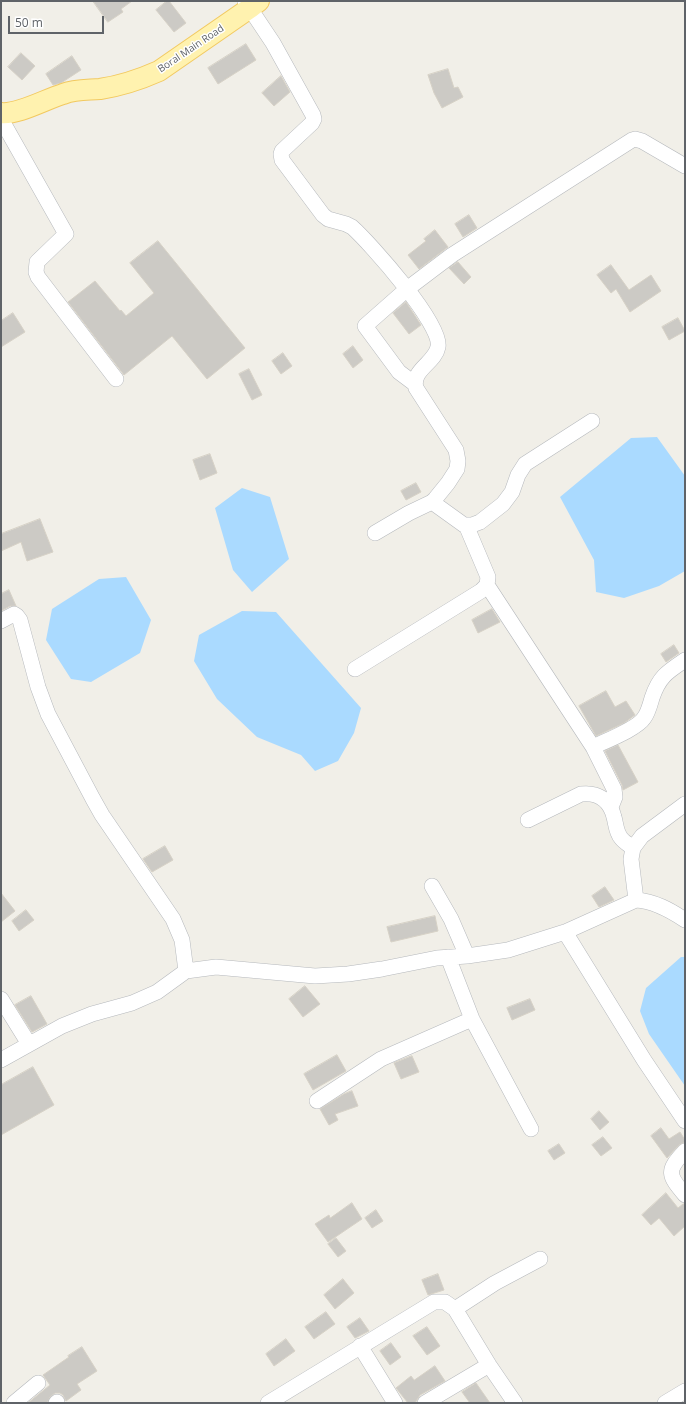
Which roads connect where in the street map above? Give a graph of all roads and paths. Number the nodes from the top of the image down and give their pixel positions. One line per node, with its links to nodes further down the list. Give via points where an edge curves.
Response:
1 (251, 3): 2 (main road, Boral Main Road, via 159,71 143,78 100,89 78,90 17,111); 5 (street, via 314,119 282,151 282,160 319,211 328,219 346,224 358,232)
2 (1, 113)
3 (1, 120): 6 (street, via 66,234 37,262 38,278)
4 (685, 166): 5 (street, via 642,141 632,140 452,255)
5 (407, 289): 7 (street, via 431,324 438,344 436,353 416,376); 7 (street, via 365,326 399,372)
6 (116, 379)
7 (415, 384): 9 (street, via 458,456 457,468)
8 (592, 421): 10 (street, via 525,464 512,492 503,504 480,522)
9 (432, 502): 10 (street); 11 (street)
10 (466, 526): 12 (street, via 488,577)
11 (375, 533)
12 (487, 585): 15 (street); 16 (street)
13 (1, 621): 27 (street, via 14,614 20,620 48,714 99,810 173,918 182,940)
14 (685, 660): 16 (street, via 662,677 644,720)
15 (355, 669)
16 (593, 747): 18 (street, via 614,789 615,797)
17 (685, 804): 20 (street, via 642,836)
18 (611, 807): 19 (street, via 600,796 581,794); 20 (street, via 620,838)
19 (528, 820)
20 (633, 848): 22 (street, via 631,859)
21 (432, 886): 25 (street, via 451,919)
22 (636, 900): 23 (street, via 647,901); 24 (street)
23 (685, 920)
24 (565, 932): 25 (street, via 508,950); 33 (street)
25 (467, 956): 26 (street)
26 (448, 957): 27 (street, via 348,974 315,976 216,967); 29 (street)
27 (186, 972): 30 (street, via 157,992 62,1026)
28 (1, 999): 30 (street)
29 (472, 1019): 32 (street, via 381,1059); 34 (street)
30 (29, 1044): 31 (street)
31 (1, 1060)
32 (317, 1101)
33 (685, 1121)
34 (531, 1129)
35 (685, 1151): 36 (street, via 671,1170 672,1177)
36 (685, 1195)
37 (540, 1259): 38 (street, via 495,1283)
38 (455, 1309): 39 (street, via 445,1302 434,1302); 40 (street)
39 (360, 1346): 43 (street); 46 (street)
40 (489, 1365): 47 (street); 48 (street)
41 (38, 1383): 44 (street)
42 (685, 1391): 49 (street)
43 (290, 1397): 45 (street)
44 (14, 1403)
45 (268, 1403)
46 (395, 1403)
47 (425, 1403)
48 (515, 1403)
49 (665, 1403)

